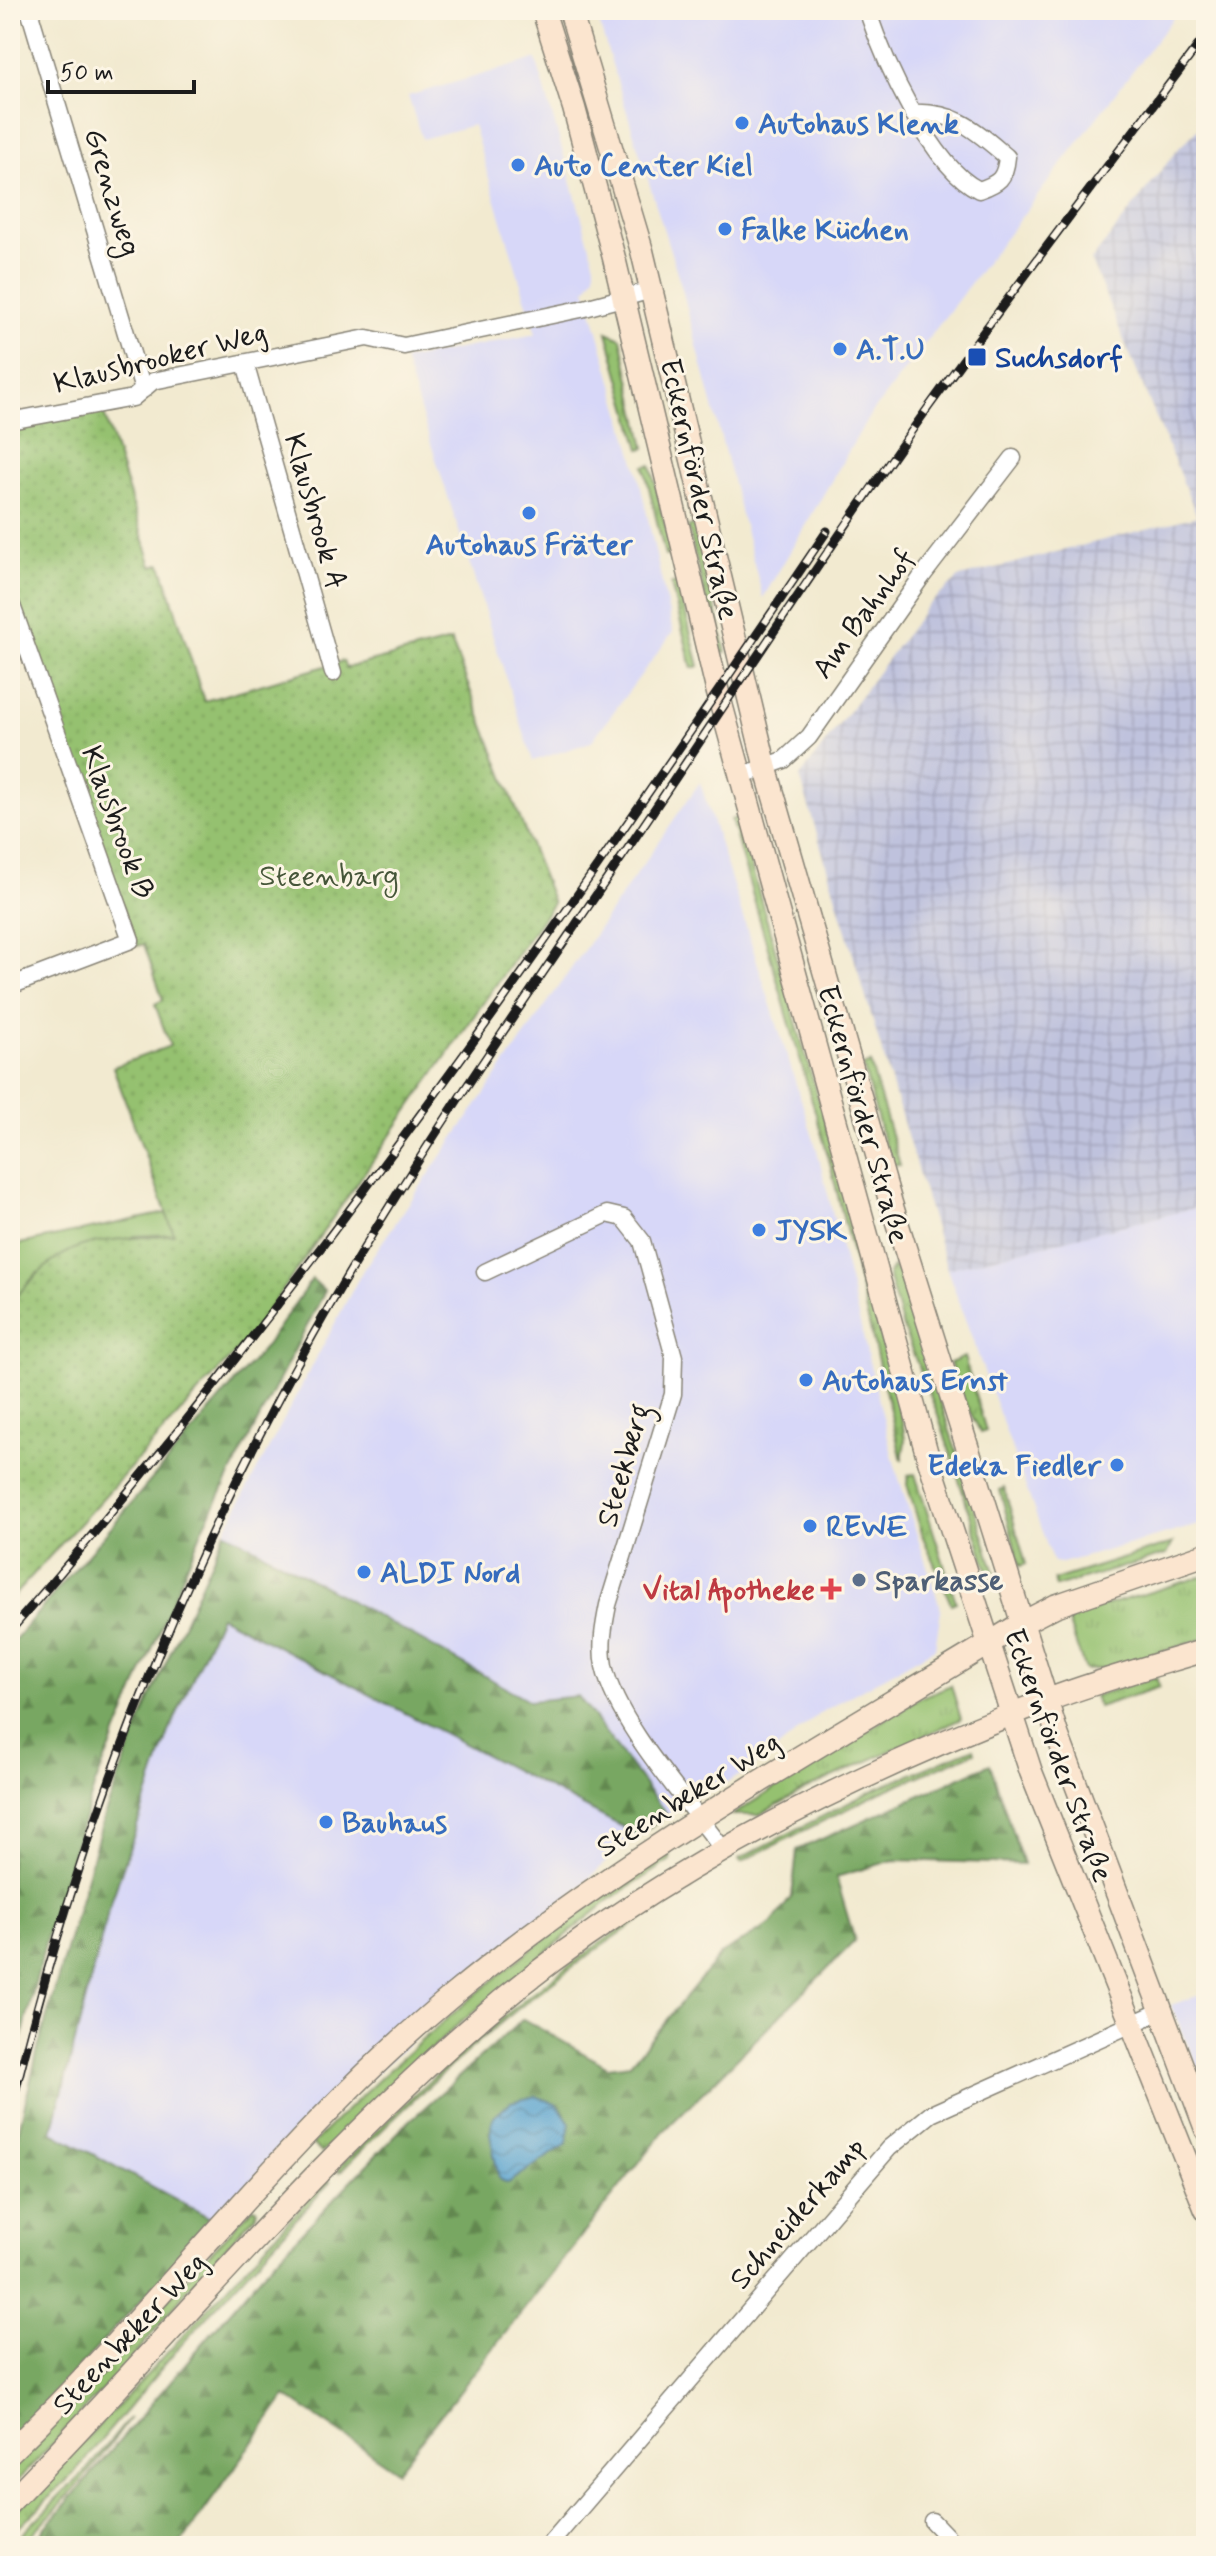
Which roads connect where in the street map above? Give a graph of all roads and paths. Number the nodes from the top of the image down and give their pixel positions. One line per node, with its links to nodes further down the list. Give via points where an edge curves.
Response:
1 (29, 10): 9 (street, Grenzweg)
2 (543, 10): 7 (main road, Eckernförder Straße)
3 (570, 10): 6 (main road, Eckernförder Straße)
4 (867, 10): 5 (street)
5 (912, 113): 5 (street, via 939,112 972,127 1007,157 999,183 979,190 967,184)
6 (652, 290): 7 (street, Klausbrooker Weg); 14 (main road, Eckernförder Straße)
7 (624, 297): 8 (street, Klausbrooker Weg, via 404,346 367,338); 15 (main road, Eckernförder Straße)
8 (245, 363): 9 (street, Klausbrooker Weg, via 153,381); 13 (street, Klausbrook A)
9 (143, 390): 10 (street, Klausbrooker Weg, via 133,398)
10 (10, 421)
11 (1013, 458): 14 (street, Am Bahnhof, via 809,737)
12 (10, 600): 16 (street, Klausbrook B, via 131,940)
13 (333, 673)
14 (766, 769): 15 (street, Am Bahnhof); 19 (main road, Eckernförder Straße, via 895,1215)
15 (740, 776): 20 (main road, Eckernförder Straße, via 909,1392)
16 (10, 986)
17 (485, 1272): 24 (street, Steekberg, via 607,1214 624,1218 642,1241 674,1357 673,1394 608,1605 604,1664 614,1697)
18 (1206, 1554): 19 (main road, Steenbeker Weg, via 1055,1606)
19 (1024, 1622): 20 (main road, Steenbeker Weg); 22 (main road, Eckernförder Straße)
20 (987, 1645): 23 (main road, Eckernförder Straße); 24 (main road, Steenbeker Weg)
21 (1206, 1650): 22 (main road, Steenbeker Weg)
22 (1048, 1700): 23 (main road, Steenbeker Weg); 26 (main road, Eckernförder Straße)
23 (1011, 1715): 25 (main road, Steenbeker Weg, via 869,1776); 27 (main road, Eckernförder Straße)
24 (702, 1819): 25 (street, Steekberg); 29 (main road, Steenbeker Weg, via 565,1908 452,1996 347,2092)
25 (724, 1851): 30 (main road, Steenbeker Weg, via 582,1940 491,2010 353,2137)
26 (1161, 2011): 27 (street, Schneiderkamp); 28 (main road, Eckernförder Straße)
27 (1130, 2025): 31 (main road, Eckernförder Straße); 35 (street, Schneiderkamp, via 931,2114 889,2148)
28 (1206, 2129)
29 (265, 2179): 30 (main road); 32 (main road, Steenbeker Weg)
30 (291, 2203): 33 (main road, Steenbeker Weg)
31 (1206, 2210)
32 (10, 2452)
33 (10, 2502)
34 (932, 2521): 36 (street)
35 (548, 2546)
36 (956, 2546)

